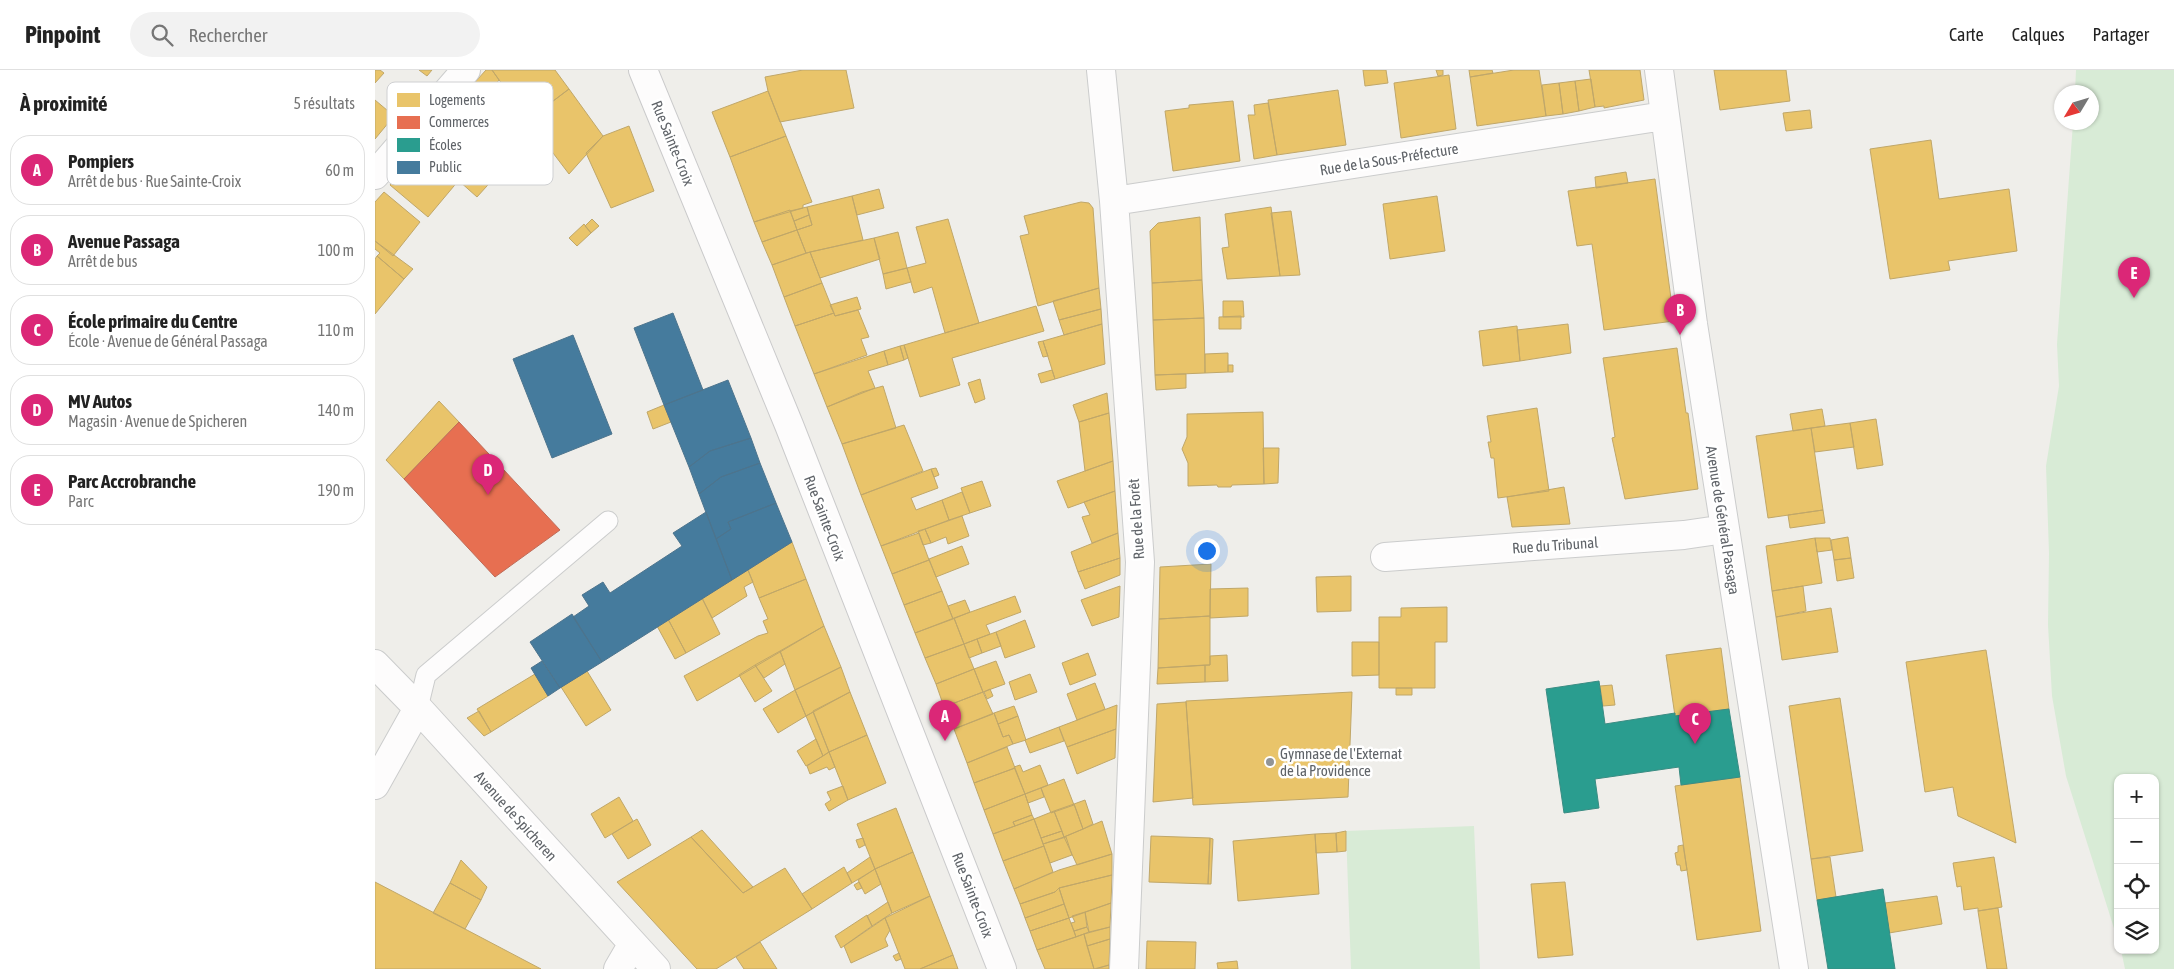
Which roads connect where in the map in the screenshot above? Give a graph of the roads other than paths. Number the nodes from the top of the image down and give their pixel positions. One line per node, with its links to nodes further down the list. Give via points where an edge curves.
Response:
1 (466, 70): 5 (street)
2 (643, 70): 19 (street, Rue Sainte-Croix, via 789,425)
3 (1101, 70): 9 (street, Rue de la Forêt)
4 (1659, 70): 6 (street, Avenue de Général Passaga)
5 (456, 82)
6 (1664, 116): 9 (street, Rue de la Sous-Préfecture); 11 (street, Avenue de Général Passaga)
7 (387, 161): 8 (street)
8 (375, 175)
9 (1114, 201): 20 (street, Rue de la Forêt, via 1140,562)
10 (608, 521): 14 (lane, via 426,675)
11 (1725, 529): 12 (street, Rue du Tribunal, via 1684,535); 21 (street, Avenue de Général Passaga)
12 (1385, 557)
13 (375, 664): 14 (street, Avenue de Spicheren)
14 (418, 708): 15 (street); 16 (street, Avenue de Spicheren)
15 (375, 785)
16 (632, 944): 17 (street); 18 (street, Avenue de Spicheren)
17 (618, 969)
18 (655, 969)
19 (1002, 969)
20 (1124, 969)
21 (1794, 969)

